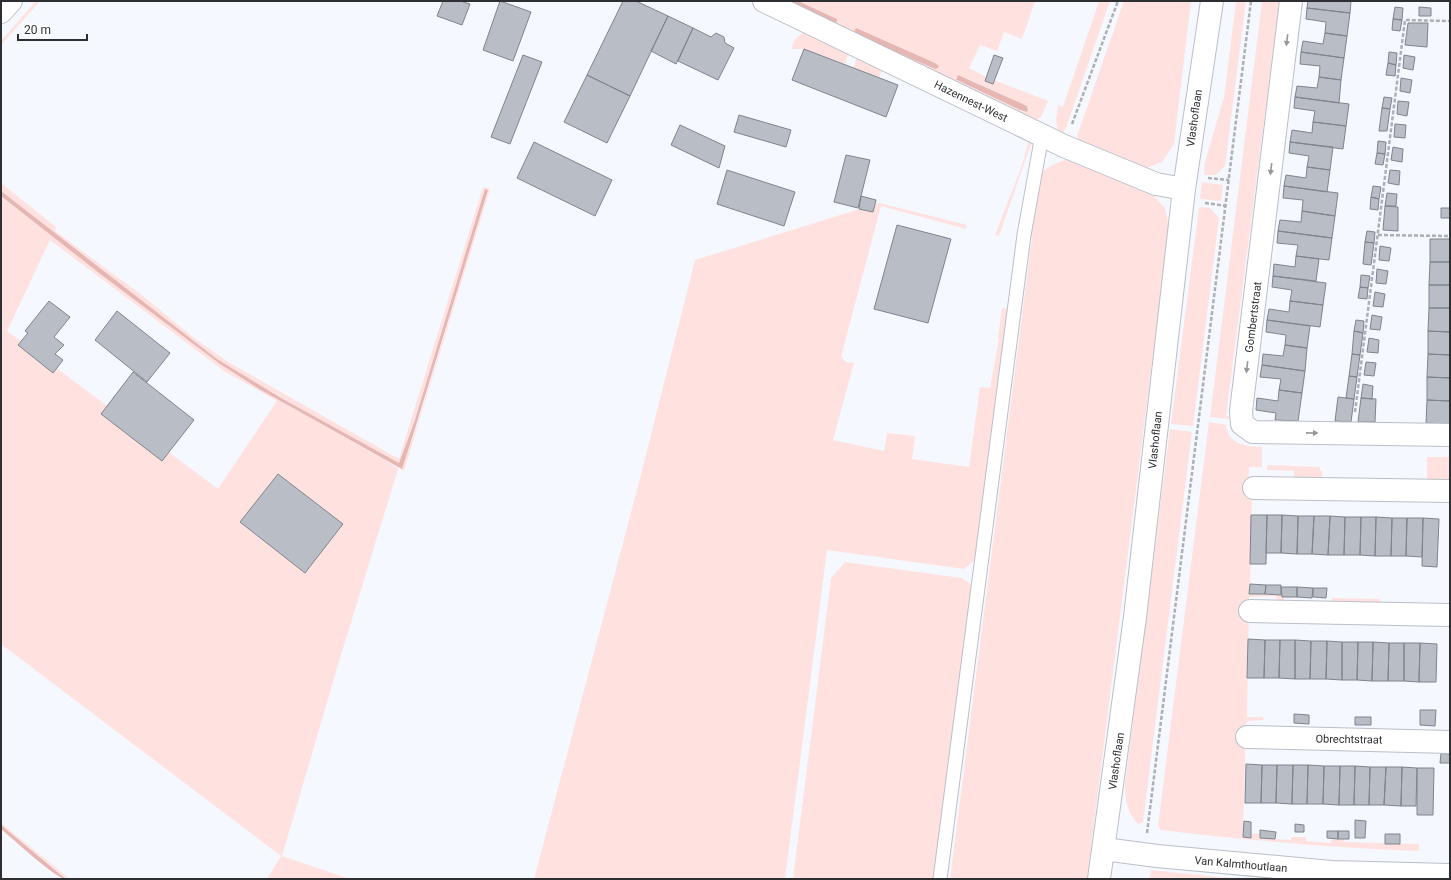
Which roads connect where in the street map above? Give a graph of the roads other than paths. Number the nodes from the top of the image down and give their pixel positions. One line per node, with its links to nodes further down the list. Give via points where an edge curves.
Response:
1 (11, 1): 5 (street)
2 (764, 1): 6 (street, Hazennest-West)
3 (1212, 1): 7 (street, Vlashoflaan)
4 (1291, 1): 8 (street, Gombertstraat, one-way to 8, via 1241,410 1242,424 1253,432)
5 (1, 12)
6 (1042, 135): 7 (street, Hazennest-West, via 1156,184); 18 (lane, via 1022,243)
7 (1184, 188): 15 (street, Vlashoflaan, via 1135,617)
8 (1450, 435)
9 (1254, 488): 10 (street)
10 (1450, 490)
11 (1250, 611): 12 (street)
12 (1450, 615)
13 (1247, 737): 14 (street, Obrechtstraat)
14 (1450, 742)
15 (1104, 849): 17 (street, Van Kalmthoutlaan); 19 (street, Vlashoflaan)
16 (1450, 875): 17 (street, Van Kalmthoutlaan)
17 (1349, 876)
18 (940, 879)
19 (1099, 879)

